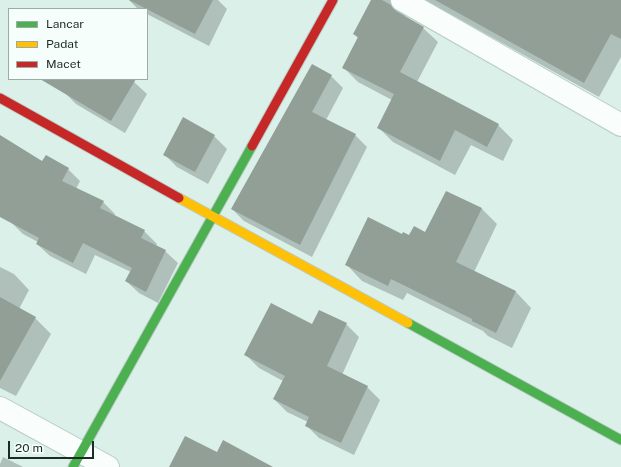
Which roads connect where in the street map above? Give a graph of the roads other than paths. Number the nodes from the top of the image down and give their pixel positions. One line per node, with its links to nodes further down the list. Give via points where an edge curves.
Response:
1 (333, 0): 5 (street)
2 (402, 0): 4 (street)
3 (0, 98): 5 (street)
4 (621, 125)
5 (212, 216): 7 (street); 8 (street)
6 (0, 408): 8 (street)
7 (621, 440)
8 (77, 459): 9 (street)
9 (108, 467)

